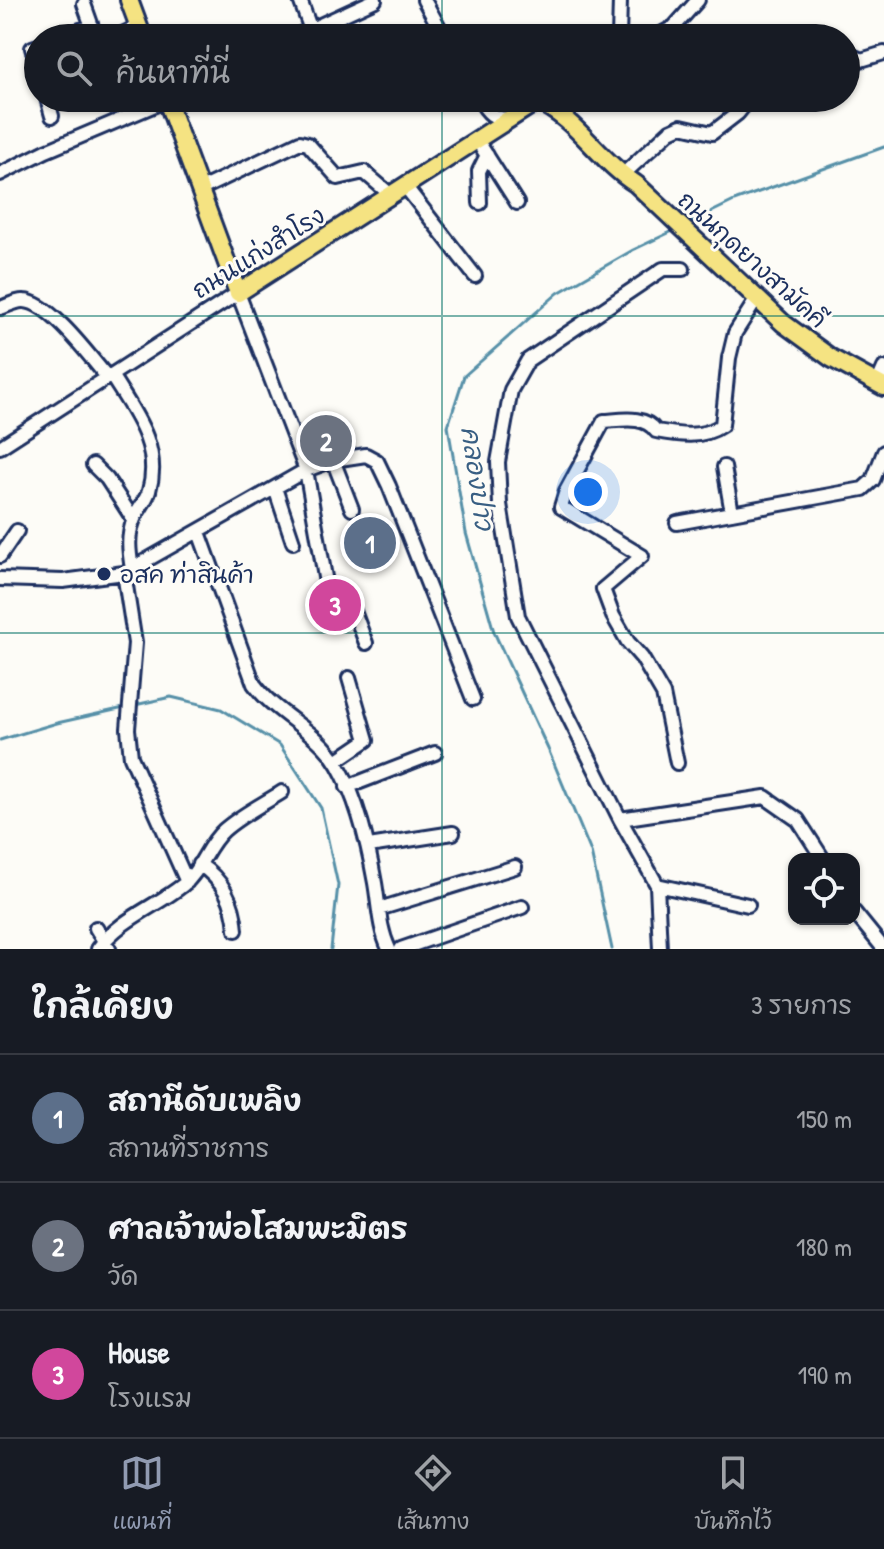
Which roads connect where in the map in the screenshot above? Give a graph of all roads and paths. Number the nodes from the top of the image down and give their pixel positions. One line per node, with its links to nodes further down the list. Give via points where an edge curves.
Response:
1 (129, 0): 9 (main road)
2 (300, 0): 10 (street)
3 (375, 0): 11 (street)
4 (423, 0): 12 (street)
5 (620, 0): 13 (street)
6 (698, 0): 14 (street)
7 (84, 4): 8 (street)
8 (91, 24)
9 (138, 24)
10 (309, 24)
11 (324, 24)
12 (437, 24)
13 (619, 24)
14 (677, 24)
15 (884, 53): 16 (street)
16 (860, 60)
17 (51, 112): 25 (street)
18 (136, 112): 29 (street)
19 (171, 112): 31 (main road)
20 (487, 112): 26 (street); 27 (street)
21 (521, 112): 26 (main road, ถนนแก่งสำโรง)
22 (555, 112): 30 (main road, ถนนกุดยางสามัคคี, via 622,175)
23 (570, 112): 30 (main road, ถนนกุดยางสามัคคี)
24 (738, 112): 30 (street, via 712,133 681,126 670,131)
25 (52, 116)
26 (511, 118): 27 (main road, ถนนแก่งสำโรง)
27 (479, 138): 28 (street); 32 (main road, ถนนแก่งสำโรง)
28 (487, 155): 33 (street, via 479,171); 34 (street)
29 (0, 174)
30 (632, 176): 38 (main road, ถนนกุดยางสามัคคี)
31 (199, 190): 32 (street, via 300,142 308,144 338,178 364,172); 37 (main road)
32 (398, 191): 36 (street); 37 (main road, ถนนแก่งสำโรง)
33 (480, 203)
34 (517, 203)
35 (683, 269): 68 (street, via 663,269 528,360 511,390 498,462 518,616)
36 (475, 276)
37 (238, 293): 41 (street, ถนนแก่งสำโรง); 48 (street)
38 (756, 300): 42 (main road, ถนนกุดยางสามัคคี, via 831,358); 65 (street, via 735,333 722,425 711,433 682,435 656,431 651,423 638,420 604,421 561,507 642,556 603,589 613,616 663,694)
39 (0, 308): 41 (street, via 23,300 39,306)
40 (884, 368): 42 (street)
41 (109, 376): 43 (street, ถนนแก่งสำโรง); 52 (street, via 145,429 152,455 149,491)
42 (880, 386)
43 (0, 447)
44 (884, 452): 51 (street, via 873,480 863,489)
45 (333, 460): 48 (street); 50 (street); 62 (street, via 366,455 377,461)
46 (93, 465): 52 (street)
47 (724, 467): 51 (street)
48 (306, 470): 49 (street); 60 (street, via 331,611 352,606)
49 (275, 488): 55 (street); 56 (street)
50 (352, 509)
51 (732, 513): 53 (street)
52 (133, 519): 58 (street)
53 (677, 523)
54 (17, 531): 57 (street)
55 (199, 532): 58 (street); 64 (street, via 254,684)
56 (293, 542)
57 (0, 556)
58 (128, 571): 59 (street, via 63,581); 74 (street, via 135,643 131,757)
59 (1, 581)
60 (366, 643)
61 (349, 678): 64 (street, via 367,740)
62 (473, 699)
63 (435, 753): 66 (street)
64 (336, 761): 66 (street)
65 (677, 763)
66 (347, 787): 70 (street)
67 (282, 792): 72 (street, via 224,830)
68 (620, 819): 71 (street, via 765,797 798,820); 75 (street)
69 (453, 833): 70 (street)
70 (369, 846): 78 (street)
71 (819, 853)
72 (199, 864): 74 (street); 81 (street, via 227,892)
73 (515, 867): 78 (street)
74 (187, 882): 82 (street, via 124,921)
75 (657, 885): 76 (street); 85 (street)
76 (748, 905)
77 (522, 907): 84 (street)
78 (379, 909): 83 (street)
79 (860, 919): 86 (street)
80 (96, 928): 82 (street)
81 (236, 930)
82 (104, 947)
83 (389, 949)
84 (401, 949)
85 (660, 949)
86 (884, 949)

